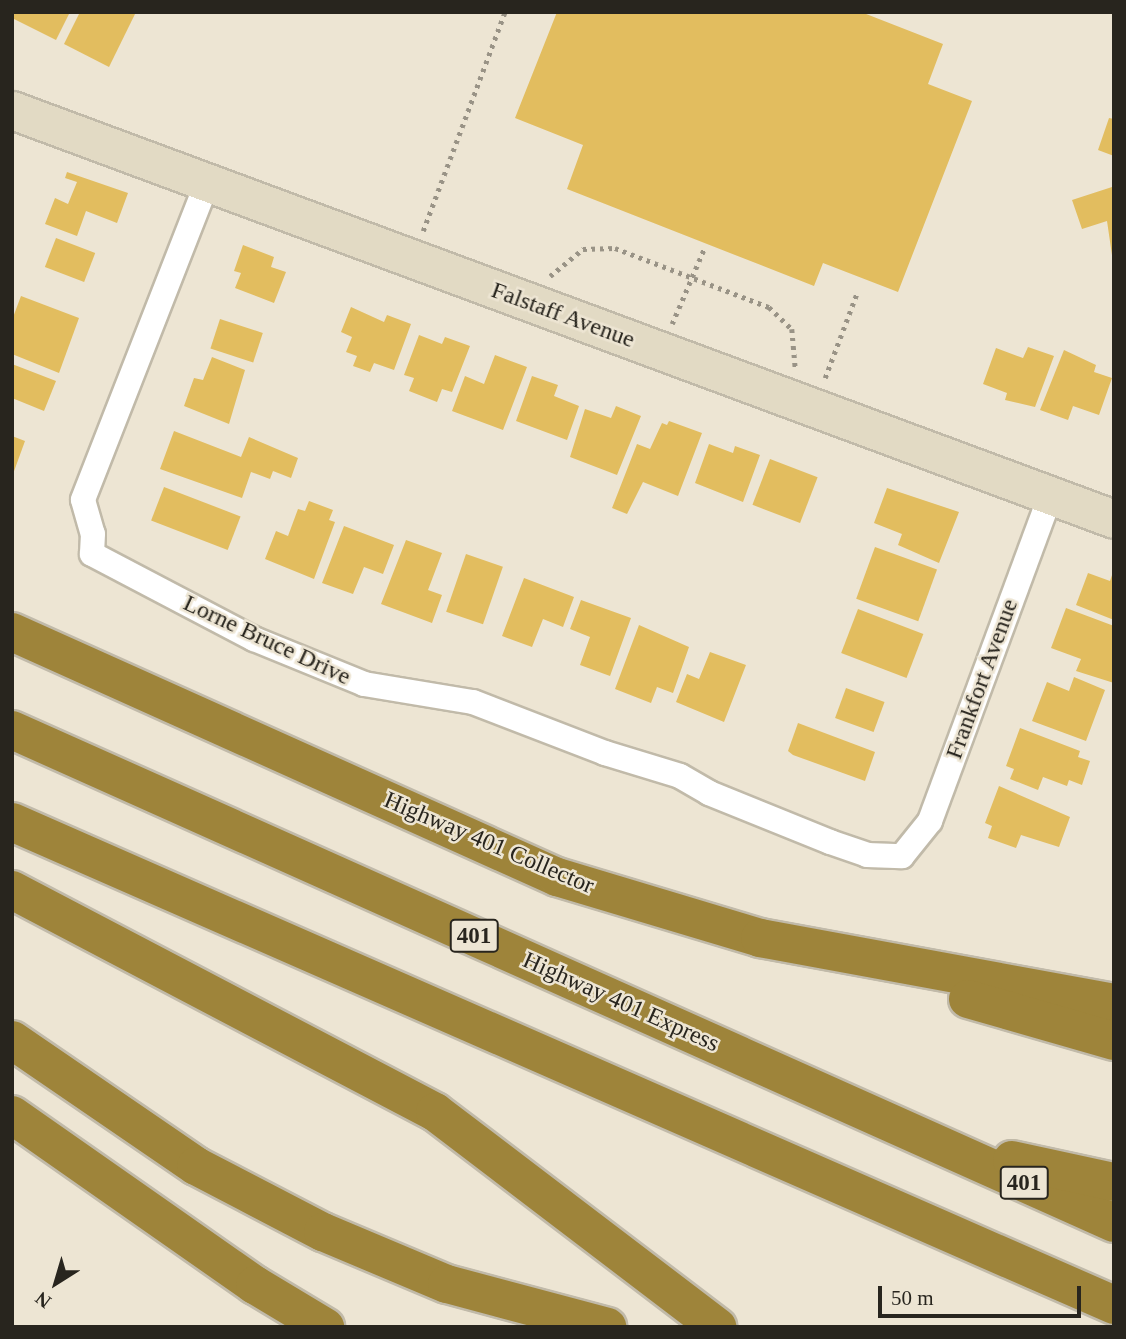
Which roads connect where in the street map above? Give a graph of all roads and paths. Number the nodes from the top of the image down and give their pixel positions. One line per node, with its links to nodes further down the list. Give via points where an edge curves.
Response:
1 (505, 12): 4 (path)
2 (12, 110): 3 (street, Falstaff Avenue)
3 (207, 183): 12 (street, Falstaff Avenue); 17 (street, Lorne Bruce Drive, via 83,500 93,534 92,554 254,639 364,684 474,702 593,749 680,776 709,793 867,855)
4 (423, 231)
5 (704, 249): 7 (path)
6 (550, 276): 7 (path, via 583,249 614,248)
7 (692, 278): 9 (path); 10 (path, via 769,307 792,330)
8 (857, 293): 11 (path)
9 (672, 325)
10 (795, 367)
11 (825, 378)
12 (1050, 496): 13 (street, Falstaff Avenue); 17 (street, Frankfort Avenue, via 930,821)
13 (1114, 519)
14 (12, 632): 19 (highway, Highway 401 Collector, via 557,877)
15 (12, 730): 24 (highway, Highway 401 Express / 401)
16 (12, 822): 27 (highway)
17 (902, 856)
18 (12, 890): 30 (highway, via 435,1112)
19 (760, 939): 20 (highway, Highway 401 Collector); 22 (highway)
20 (1114, 1003)
21 (12, 1040): 28 (highway, via 196,1166 323,1232 447,1284)
22 (1114, 1041)
23 (12, 1115): 29 (highway, via 255,1285)
24 (934, 1143): 25 (highway); 26 (highway, Highway 401 Express / 401)
25 (1114, 1182)
26 (1114, 1223)
27 (1114, 1305)
28 (591, 1323)
29 (325, 1327)
30 (717, 1327)

